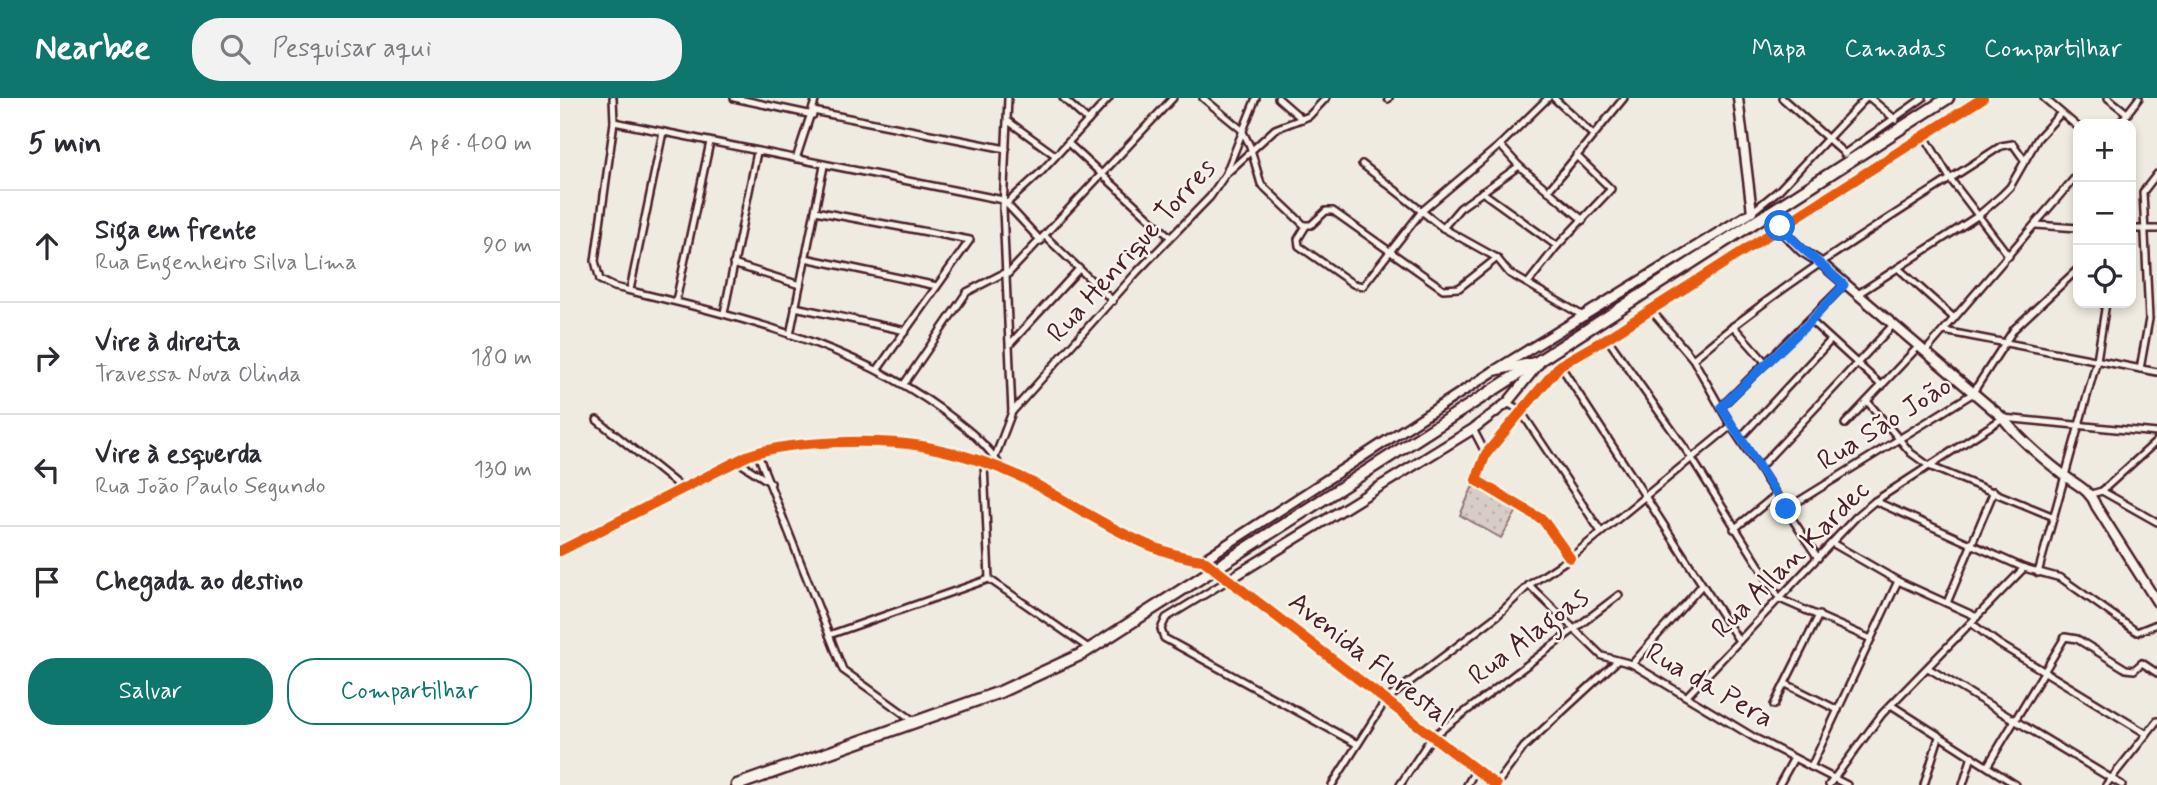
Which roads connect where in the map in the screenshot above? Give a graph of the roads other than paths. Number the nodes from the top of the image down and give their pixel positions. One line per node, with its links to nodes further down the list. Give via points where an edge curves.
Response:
1 (613, 98): 31 (street)
2 (734, 98): 24 (street)
3 (816, 98): 24 (street)
4 (1008, 98): 29 (street)
5 (1063, 98): 30 (street)
6 (1108, 98): 30 (street)
7 (1173, 98): 53 (street)
8 (1203, 98): 34 (street)
9 (1256, 98): 34 (street)
10 (1278, 98): 27 (street)
11 (1326, 98): 27 (street, Rua Henrique Torres)
12 (1548, 98): 41 (street)
13 (1554, 98): 36 (street)
14 (1624, 98): 36 (street)
15 (1738, 98): 65 (street)
16 (1782, 98): 38 (street)
17 (1868, 98): 32 (street); 38 (street)
18 (1923, 98): 32 (street)
19 (1948, 98): 32 (highway)
20 (1983, 98): 37 (street)
21 (2043, 98): 25 (street)
22 (2108, 98): 26 (street)
23 (2138, 98): 26 (street)
24 (813, 113): 42 (street); 48 (street)
25 (2061, 113): 33 (street); 49 (street)
26 (2128, 114): 28 (street)
27 (1302, 119): 44 (street, Rua Henrique Torres, via 1275,129)
28 (2124, 119)
29 (1008, 121): 42 (street); 45 (street)
30 (1088, 121): 40 (street)
31 (614, 122): 35 (street); 92 (street, via 595,270 604,283)
32 (1899, 123): 47 (highway)
33 (2073, 123)
34 (1242, 130): 44 (street); 55 (street)
35 (663, 132): 39 (street); 92 (street)
36 (1592, 134): 46 (street)
37 (1924, 135): 56 (street); 69 (street)
38 (1828, 141): 47 (street); 65 (street)
39 (709, 142): 43 (street); 94 (street)
40 (1068, 143): 45 (street); 53 (street)
41 (1500, 145): 52 (street); 62 (street)
42 (1006, 149): 60 (street)
43 (757, 152): 48 (street); 83 (street)
44 (1253, 153): 55 (street, Rua Henrique Torres); 68 (street, via 1261,184)
45 (1055, 155): 60 (street)
46 (1576, 155): 58 (street); 66 (street, via 1611,188)
47 (1848, 156): 64 (highway)
48 (796, 159): 51 (street)
49 (2025, 160): 56 (street, via 2015,145 2008,144); 63 (street, via 2010,187)
50 (1362, 164): 62 (street)
51 (824, 166): 60 (street); 61 (street)
52 (1519, 166): 58 (street); 59 (street)
53 (1102, 174): 75 (street); 76 (street)
54 (2157, 174): 72 (street, via 2143,192)
55 (1225, 175): 75 (street, Rua Henrique Torres)
56 (1951, 180): 63 (street); 82 (street)
57 (2073, 180): 67 (street)
58 (1548, 191): 66 (street)
59 (1482, 192): 70 (street); 77 (street)
60 (1005, 202): 76 (street); 86 (street)
61 (815, 211): 80 (street); 91 (street, via 970,240)
62 (1422, 211): 70 (street); 78 (street)
63 (1979, 215): 79 (street); 84 (street)
64 (1767, 216): 65 (highway); 69 (street)
65 (1753, 218): 100 (street); 114 (highway)
66 (1583, 220): 77 (street)
67 (2036, 225): 71 (street); 79 (street)
68 (1306, 226): 78 (street, via 1329,210); 78 (street, via 1299,246 1357,286 1363,286)
69 (1780, 226): 82 (street, via 1802,251); 98 (street)
70 (1443, 228): 81 (street)
71 (2073, 228)
72 (2144, 228): 73 (street); 74 (street); 120 (street, via 2149,319)
73 (2136, 229)
74 (2157, 229)
75 (1171, 237): 95 (street, Rua Henrique Torres)
76 (1043, 239): 85 (street); 86 (street)
77 (1557, 246): 88 (street)
78 (1390, 250): 81 (street, via 1448,290 1469,282)
79 (2009, 256): 101 (street)
80 (806, 258): 89 (street); 91 (street)
81 (1497, 258): 88 (street, via 1509,273)
82 (1821, 263): 90 (street); 104 (street)
83 (733, 264): 89 (street); 99 (street)
84 (1899, 268): 93 (street); 101 (street)
85 (1078, 270): 95 (street); 111 (street)
86 (1006, 274): 111 (street); 123 (street, via 967,292)
87 (2073, 274): 110 (street, Rua São João, via 2014,329)
88 (1528, 283): 100 (street)
89 (800, 285): 96 (street)
90 (1844, 285): 93 (street); 102 (street)
91 (937, 286): 105 (street)
92 (630, 290): 94 (street)
93 (1856, 295): 103 (street)
94 (676, 301): 99 (street)
95 (1113, 301): 130 (street, Rua Henrique Torres)
96 (795, 307): 105 (street); 107 (street)
97 (2105, 308): 115 (street)
98 (1651, 310): 108 (street); 113 (street)
99 (724, 313): 107 (street)
100 (1585, 317): 121 (street)
101 (1954, 318): 106 (street)
102 (1811, 321): 109 (street); 116 (street)
103 (1893, 325): 112 (street); 117 (street)
104 (1733, 326): 113 (street); 116 (street)
105 (906, 331): 119 (street)
106 (1944, 331): 110 (street); 112 (street)
107 (790, 335): 119 (street)
108 (1608, 338): 118 (street); 144 (street)
109 (1831, 340): 117 (street); 138 (street)
110 (2007, 342): 115 (street); 125 (street, Rua São João)
111 (1010, 344): 130 (street)
112 (1922, 350): 124 (street); 125 (street)
113 (1693, 359): 128 (street)
114 (1542, 360): 121 (street); 127 (street); 171 (highway)
115 (2096, 360): 120 (street); 134 (street)
116 (1766, 363): 128 (street)
117 (1856, 363): 124 (street); 148 (street)
118 (1560, 365): 129 (street); 156 (street)
119 (878, 369): 123 (street)
120 (2140, 369): 122 (street)
121 (1494, 371): 169 (street)
122 (2157, 372)
123 (904, 384): 143 (street, via 962,425)
124 (1882, 386): 126 (street)
125 (1972, 394): 131 (street); 139 (street, Rua São João)
126 (1867, 401): 133 (street); 139 (street)
127 (1507, 403): 129 (street); 136 (street)
128 (1721, 407): 135 (street)
129 (1520, 410): 142 (street); 163 (street)
130 (1012, 412): 143 (street, Rua Henrique Torres)
131 (2003, 418): 134 (street); 147 (street, Rua Allan Kardec); 150 (street)
132 (597, 420): 152 (street)
133 (1845, 424)
134 (2077, 425): 137 (street); 150 (street)
135 (1731, 426): 138 (street); 144 (street)
136 (1473, 429): 142 (street); 174 (street)
137 (2157, 433)
138 (1740, 438): 148 (street)
139 (1898, 438): 147 (street); 159 (street, Rua São João, via 1870,460)
140 (2157, 441): 154 (street)
141 (757, 452): 145 (street); 146 (street, via 828,444 899,444); 151 (street)
142 (1486, 454): 167 (street, via 1476,480 1543,520)
143 (995, 457): 149 (street)
144 (1691, 457): 156 (street); 162 (street)
145 (737, 461): 151 (street); 152 (street)
146 (984, 464): 149 (street); 173 (street)
147 (1929, 466): 153 (street); 158 (street, Rua Allan Kardec)
148 (1759, 468): 157 (street)
149 (1002, 469): 169 (street, via 1105,524 1182,558)
150 (2064, 475): 155 (street); 160 (street)
151 (771, 483): 187 (street)
152 (683, 489): 166 (street)
153 (1994, 491): 160 (street); 165 (street)
154 (2102, 491): 155 (street); 161 (street)
155 (2091, 494): 180 (street)
156 (1645, 495): 163 (street); 177 (street)
157 (1776, 495): 159 (street); 162 (street)
158 (1875, 501): 164 (street, Rua Allan Kardec); 165 (street)
159 (1786, 509): 168 (street)
160 (2054, 517): 172 (street)
161 (2157, 522)
162 (1734, 529): 179 (street)
163 (1601, 532): 167 (street)
164 (1832, 543): 168 (street, Rua Allan Kardec); 175 (street)
165 (1973, 544): 170 (street); 181 (street)
166 (560, 551)
167 (1570, 558): 176 (street)
168 (1818, 558): 179 (street, Rua Allan Kardec)
169 (1203, 559): 171 (street, Avenida Florestal)
170 (2024, 569): 172 (street); 183 (street)
171 (1216, 570): 174 (street, Avenida Florestal); 190 (highway)
172 (2038, 573): 185 (street, via 2061,578 2137,632)
173 (989, 579): 187 (street); 190 (street)
174 (1230, 579): 198 (street, Avenida Florestal); 209 (street, via 1166,618 1161,629 1164,638)
175 (1898, 582): 181 (street); 188 (street)
176 (1529, 585): 186 (street, Rua da Pera); 198 (street, via 1498,615)
177 (1702, 585): 189 (street); 192 (street)
178 (1619, 595): 186 (street, Rua Alagoas)
179 (1780, 599): 182 (street); 189 (street, Rua Allan Kardec)
180 (2157, 602)
181 (1947, 603): 183 (street)
182 (1819, 615): 188 (street); 196 (street)
183 (1977, 617): 184 (street)
184 (1971, 623): 193 (street); 194 (street)
185 (2157, 624)
186 (1573, 630): 191 (street, Rua da Pera, via 1602,656); 207 (street, Rua Alagoas)
187 (829, 635): 203 (street, via 847,674)
188 (1871, 639): 201 (street)
189 (1739, 641): 197 (street, Rua Allan Kardec)
190 (1090, 649): 203 (highway, via 1012,687)
191 (1616, 662): 192 (street, Rua da Pera); 221 (street, via 1524,747)
192 (1632, 664): 197 (street, Rua da Pera)
193 (1927, 668): 200 (street); 202 (street)
194 (2045, 672): 195 (street, via 2064,638 2077,639 2126,670 2142,663); 202 (street); 205 (street)
195 (2157, 673)
196 (1786, 684): 199 (street); 201 (street)
197 (1687, 696): 211 (street, Rua da Pera)
198 (1386, 700): 207 (street, Avenida Florestal); 209 (street)
199 (1774, 705)
200 (1891, 705): 206 (street); 215 (street)
201 (1838, 710): 213 (street)
202 (2013, 720): 212 (street); 216 (street)
203 (914, 721): 217 (highway)
204 (2157, 721): 205 (street)
205 (2149, 732): 208 (street); 216 (street)
206 (1940, 737): 210 (street); 225 (street)
207 (1432, 738): 214 (street, Avenida Florestal); 219 (street, Rua Alagoas)
208 (2157, 738)
209 (1357, 744): 218 (street)
210 (1972, 755): 212 (street); 226 (street)
211 (1794, 758): 213 (street, Rua da Pera); 222 (street)
212 (1988, 765): 227 (street)
213 (1811, 767): 215 (street, Rua da Pera)
214 (1475, 771): 220 (street); 221 (street, Avenida Florestal)
215 (1833, 778): 223 (street); 224 (street, Rua da Pera)
216 (2111, 778): 228 (street); 229 (street)
217 (737, 785)
218 (1332, 785)
219 (1400, 785)
220 (1467, 785)
221 (1496, 785)
222 (1779, 785)
223 (1829, 785)
224 (1847, 785)
225 (1924, 785)
226 (1963, 785)
227 (2015, 785)
228 (2106, 785)
229 (2122, 785)

